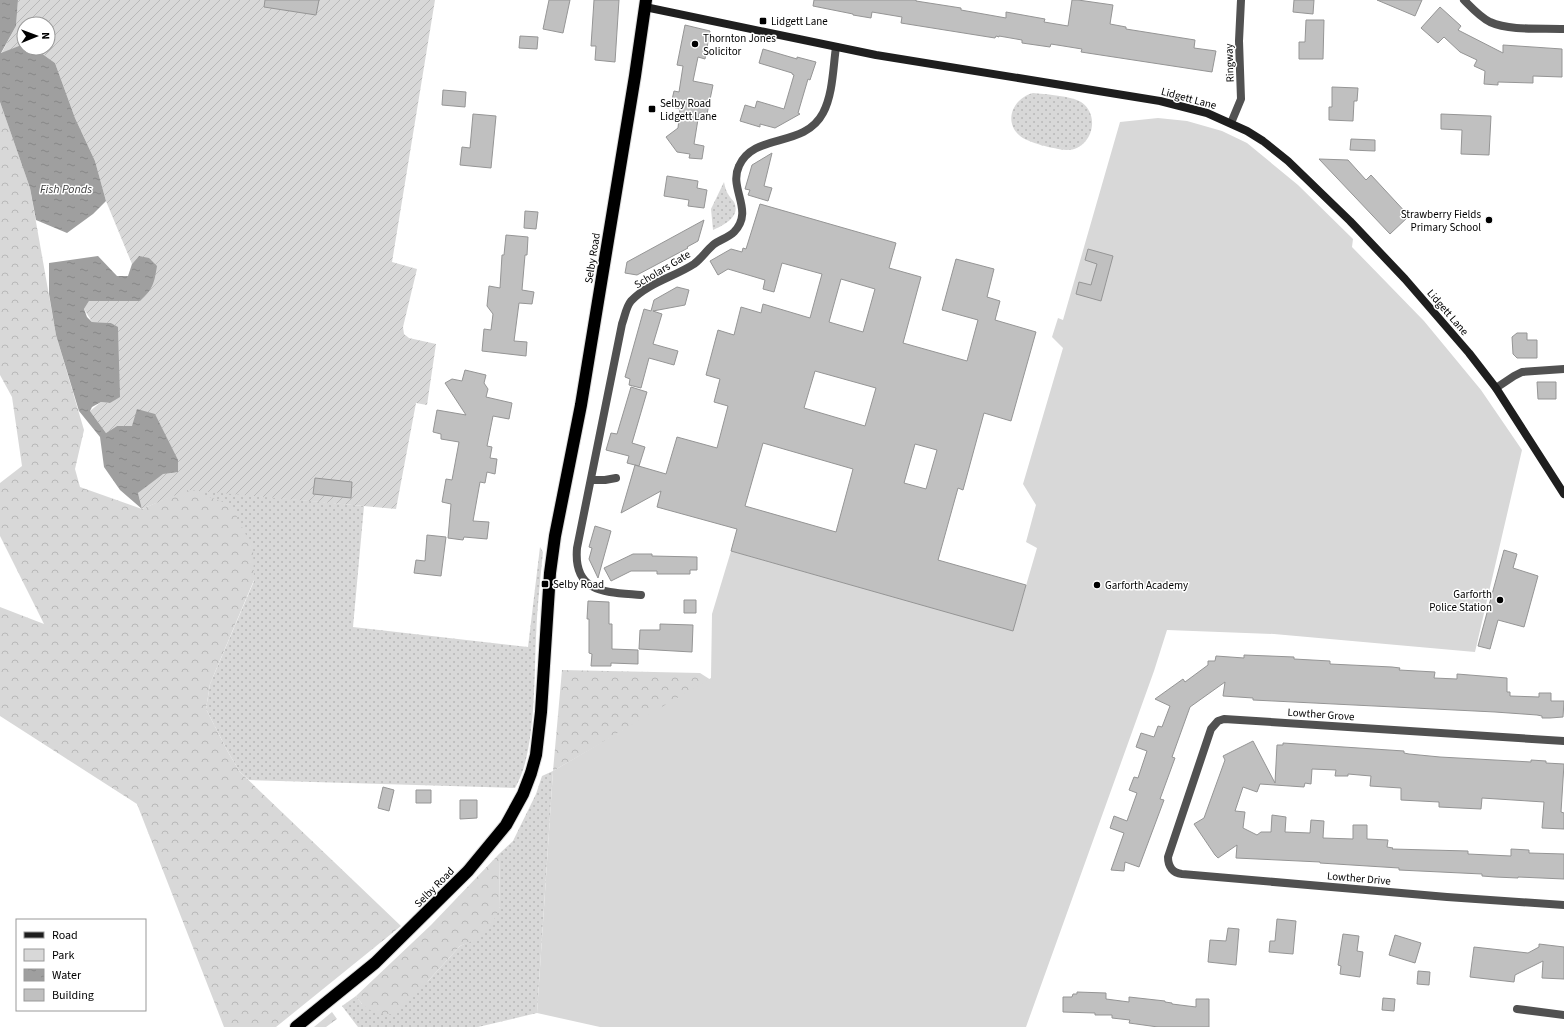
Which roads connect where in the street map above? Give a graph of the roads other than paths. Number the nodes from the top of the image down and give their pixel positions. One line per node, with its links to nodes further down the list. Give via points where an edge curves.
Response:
1 (1241, 0): 6 (street, Ringway, via 1240,99)
2 (1464, 0): 4 (street, via 1480,15 1502,26)
3 (645, 3): 5 (main road, Lidgett Lane); 18 (highway, Selby Road, via 581,405 555,536 550,573 542,712 531,773 506,825 468,871 375,963)
4 (1564, 29)
5 (836, 48): 6 (main road, Lidgett Lane, via 1160,101 1207,113); 10 (street, Scholars Gate, via 826,104 816,122 801,134 753,149 738,166 737,189 743,208 739,226 733,233 713,245 694,264 639,294 628,306 622,324)
6 (1231, 123): 8 (main road, Lidgett Lane, via 1263,141 1288,161 1353,224 1405,279)
7 (1564, 369): 8 (street, via 1522,372)
8 (1496, 388): 11 (main road, Lidgett Lane)
9 (616, 478): 10 (street)
10 (591, 480): 12 (street, Scholars Gate, via 577,548 576,560 579,571 585,581 594,588 605,592)
11 (1564, 494)
12 (642, 595)
13 (1564, 741): 14 (street, Lowther Grove, via 1224,719 1218,721 1211,729)
14 (1169, 853): 15 (street, Lowther Drive, via 1170,867 1182,874 1447,897)
15 (1564, 904)
16 (1517, 1009): 17 (street)
17 (1564, 1014)
18 (296, 1027)

